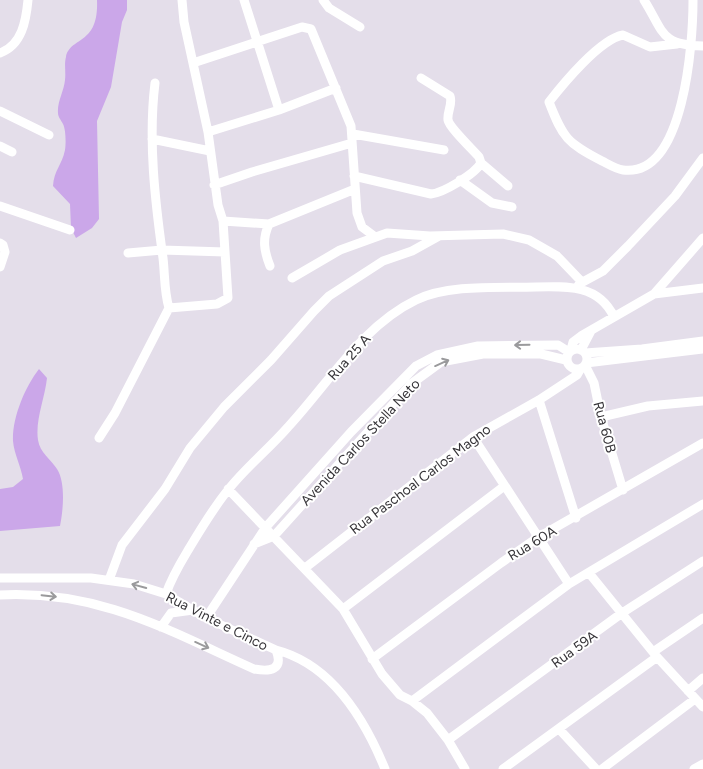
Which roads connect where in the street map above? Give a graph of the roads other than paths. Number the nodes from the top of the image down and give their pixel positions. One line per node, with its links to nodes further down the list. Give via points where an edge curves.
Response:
1 (28, 0): 13 (street, via 19,38 15,45)
2 (182, 0): 14 (street)
3 (244, 0): 9 (street)
4 (323, 0): 8 (street, via 329,8)
5 (644, 0): 7 (street)
6 (693, 0): 11 (street)
7 (649, 4): 10 (street, via 668,40)
8 (360, 27)
9 (257, 42): 14 (street); 17 (street, via 302,27 311,29); 18 (street)
10 (677, 44): 11 (street); 11 (street, via 650,47 629,37 617,36 583,63 548,102 564,137 620,170 644,168 668,139 678,115)
11 (691, 46): 12 (street)
12 (703, 46)
13 (0, 53)
14 (193, 63): 20 (street)
15 (421, 78): 29 (street, via 450,96 450,125 480,157)
16 (155, 82): 22 (street)
17 (336, 88): 18 (street); 23 (street, via 346,108)
18 (279, 110): 20 (street)
19 (0, 112): 21 (street)
20 (208, 132): 26 (street)
21 (49, 135)
22 (152, 139): 26 (street); 44 (street)
23 (353, 139): 25 (street); 30 (street); 32 (street)
24 (0, 146): 27 (street)
25 (444, 150)
26 (210, 151): 32 (street)
27 (12, 152)
28 (703, 158): 50 (street, via 675,196 615,259 594,277)
29 (481, 163): 31 (street); 33 (street)
30 (354, 176): 31 (street, via 431,194 439,193); 34 (street)
31 (460, 180): 36 (street, via 492,203)
32 (214, 185): 37 (street)
33 (508, 186)
34 (355, 189): 38 (street); 40 (street, via 362,227)
35 (0, 206): 39 (street)
36 (512, 207)
37 (223, 222): 38 (street); 45 (street)
38 (269, 224): 47 (street, via 264,247)
39 (70, 230)
40 (374, 236): 41 (street, via 387,233); 49 (street, via 340,250)
41 (439, 236): 50 (street, via 503,234 529,240 557,256); 81 (street, via 412,251 383,261 329,296 190,448 122,545)
42 (703, 238): 53 (street)
43 (0, 244): 48 (street, via 3,244 5,252)
44 (162, 250): 45 (street); 46 (street); 54 (street)
45 (225, 252): 54 (street, via 228,298 224,302)
46 (128, 253)
47 (270, 266)
48 (0, 267)
49 (292, 278)
50 (581, 281): 51 (street)
51 (575, 288): 55 (street, Rua 25 A, via 601,297); 69 (street, Rua 25 A, via 545,286 446,292 427,295 406,305 367,336 290,426)
52 (703, 288): 53 (street)
53 (654, 294): 55 (street)
54 (169, 308): 66 (street)
55 (614, 317): 56 (street)
56 (591, 330): 59 (street, via 573,342); 60 (street)
57 (703, 341): 60 (street)
58 (703, 349): 60 (street)
59 (568, 356): 60 (street); 60 (street, via 575,369); 61 (street); 73 (street, one-way to 73, via 558,345 478,346 437,355 416,366 351,432); 74 (street, Avenida Carlos Stella Neto, one-way to 59, via 411,384 441,362 483,354)
60 (584, 360): 61 (street, Rua Paschoal Carlos Magno, via 577,375); 64 (street, Rua 60B, via 594,383)
61 (565, 381): 62 (street, Rua Paschoal Carlos Magno)
62 (540, 400): 65 (street, Rua Paschoal Carlos Magno); 72 (street)
63 (703, 401): 64 (street, via 648,406)
64 (601, 417): 70 (street, Rua 60B)
65 (472, 437): 68 (street); 78 (street, Rua Paschoal Carlos Magno)
66 (99, 438)
67 (703, 443): 70 (street, Rua 60A)
68 (503, 487): 75 (street); 85 (street)
69 (228, 489): 73 (street); 83 (street, Rua 25 A, via 174,574)
70 (622, 490): 72 (street, Rua 60A)
71 (703, 504): 79 (street)
72 (576, 518): 75 (street, Rua 60A)
73 (266, 528): 74 (street); 76 (street)
74 (274, 536): 76 (street, Avenida Carlos Stella Neto); 78 (street)
75 (537, 538): 82 (street); 93 (street, Rua 60A)
76 (253, 544): 88 (street)
77 (703, 561): 87 (street, Rua 59A)
78 (305, 568): 85 (street)
79 (589, 573): 82 (street); 87 (street)
80 (0, 578): 81 (street, Rua Vinte e Cinco)
81 (109, 580): 83 (street, Rua Vinte e Cinco, one-way to 81)
82 (569, 584): 97 (street)
83 (166, 594): 86 (street, Rua Vinte e Cinco)
84 (0, 595): 90 (street, Rua Vinte e Cinco, one-way to 90, via 31,594 81,600 140,617)
85 (343, 609): 93 (street)
86 (193, 610): 88 (street, Rua Vinte e Cinco); 90 (street, via 171,612)
87 (622, 613): 92 (street); 100 (street, Rua 59A)
88 (206, 618): 91 (street, Rua Vinte e Cinco)
89 (703, 618): 92 (street)
90 (161, 627): 91 (street, Rua Vinte e Cinco, one-way to 91, via 254,669 266,671 278,664)
91 (276, 650): 102 (street, via 298,658 326,677 365,726)
92 (655, 654): 95 (street); 99 (street)
93 (372, 659): 97 (street, via 400,695)
94 (703, 678): 95 (street)
95 (688, 691): 96 (street)
96 (695, 699): 98 (street); 106 (street)
97 (412, 701): 100 (street, via 427,713)
98 (703, 707)
99 (559, 729): 104 (street); 105 (street)
100 (448, 740): 103 (street)
101 (703, 764): 107 (street)
102 (385, 769)
103 (465, 769)
104 (504, 769)
105 (596, 769)
106 (602, 769)
107 (694, 769)

